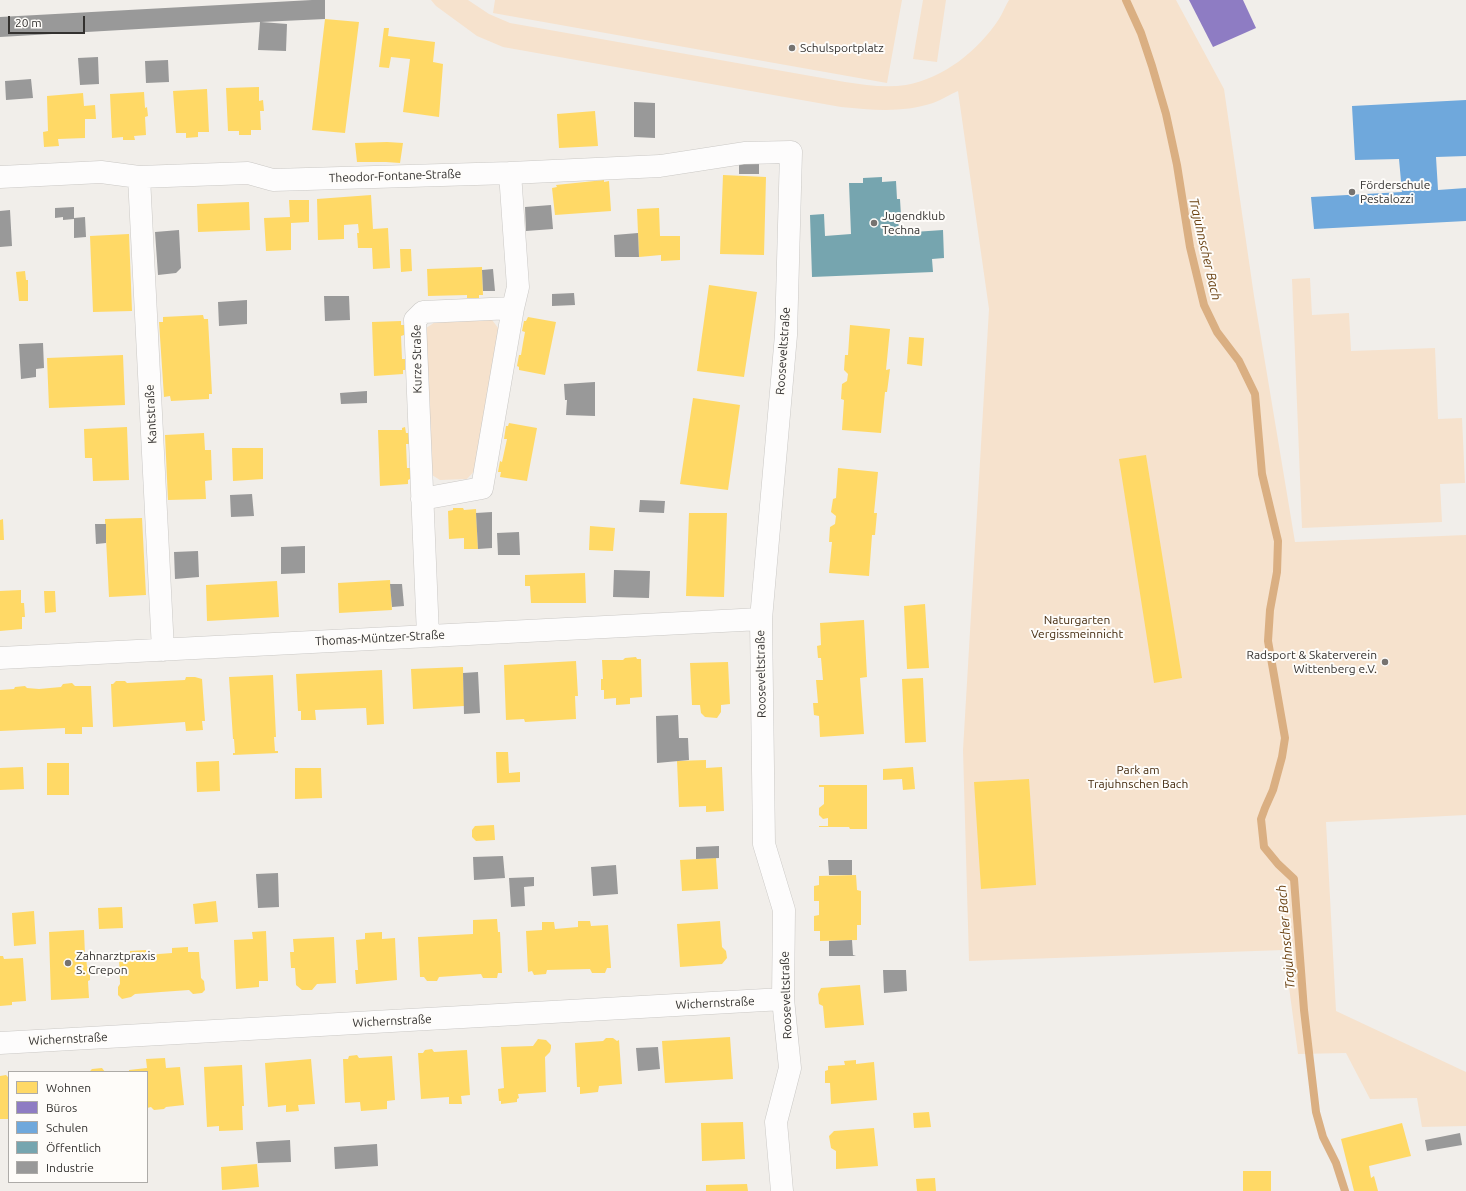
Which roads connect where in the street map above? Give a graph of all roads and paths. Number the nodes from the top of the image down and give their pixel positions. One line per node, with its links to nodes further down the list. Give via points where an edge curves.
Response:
1 (791, 152): 2 (street, Theodor-Fontane-Straße, via 744,152 660,166); 7 (street, Rooseveltstraße, via 786,335)
2 (510, 173): 4 (street, Theodor-Fontane-Straße, via 273,180 248,173); 5 (street, via 518,287)
3 (0, 177): 4 (street, Theodor-Fontane-Straße, via 101,172)
4 (139, 177): 9 (street, Kantstraße)
5 (513, 308): 6 (street, via 482,488); 6 (street, Kurze Straße, via 423,312 415,320)
6 (422, 498): 8 (street, Kurze Straße)
7 (761, 619): 8 (street, Thomas-Müntzer-Straße); 11 (street, Rooseveltstraße, via 764,844 784,910)
8 (428, 636): 9 (street, Thomas-Müntzer-Straße)
9 (163, 650): 10 (street, Thomas-Müntzer-Straße)
10 (0, 658)
11 (783, 999): 12 (street, Wichernstraße); 13 (street, Rooseveltstraße, via 790,1068 776,1122)
12 (0, 1043)
13 (782, 1191)

